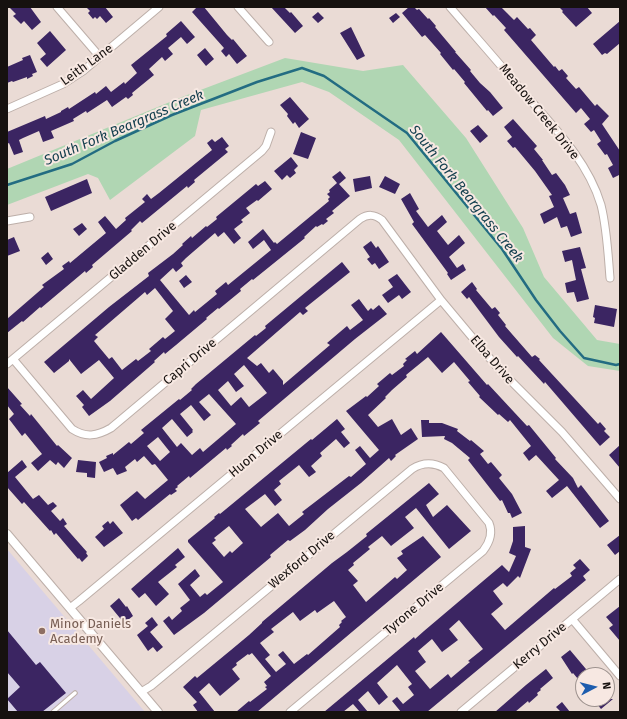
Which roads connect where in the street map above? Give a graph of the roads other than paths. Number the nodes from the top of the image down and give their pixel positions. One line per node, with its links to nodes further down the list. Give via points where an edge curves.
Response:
1 (57, 7): 6 (street)
2 (158, 7): 6 (street, Leith Lane)
3 (238, 7): 5 (street)
4 (450, 7): 12 (street, Meadow Creek Drive, via 580,161 592,182 600,204 607,236)
5 (269, 42)
6 (100, 57): 7 (street, Leith Lane, via 64,84)
7 (7, 109)
8 (271, 132): 14 (street, Gladden Drive, via 262,151)
9 (373, 215): 13 (street, Elba Drive, via 382,220); 14 (street, Capri Drive, via 360,219 111,428 100,434 86,435 72,429)
10 (30, 217): 11 (street)
11 (7, 220)
12 (610, 278)
13 (441, 300): 16 (street, Elba Drive, via 497,367 562,432); 20 (street, Huon Drive)
14 (10, 362)
15 (465, 492): 23 (street, Wexford Drive, via 449,473 438,465 426,463 416,466); 27 (street, Tyrone Drive, via 491,528 490,540 483,551)
16 (620, 499)
17 (7, 534): 18 (street)
18 (10, 543): 20 (street)
19 (620, 579): 21 (street, Kerry Drive)
20 (70, 608): 23 (street)
21 (572, 619): 22 (street); 28 (street, Kerry Drive)
22 (620, 676)
23 (141, 692): 26 (street)
24 (75, 693): 25 (lane)
25 (53, 712)
26 (158, 712)
27 (290, 712)
28 (461, 712)

